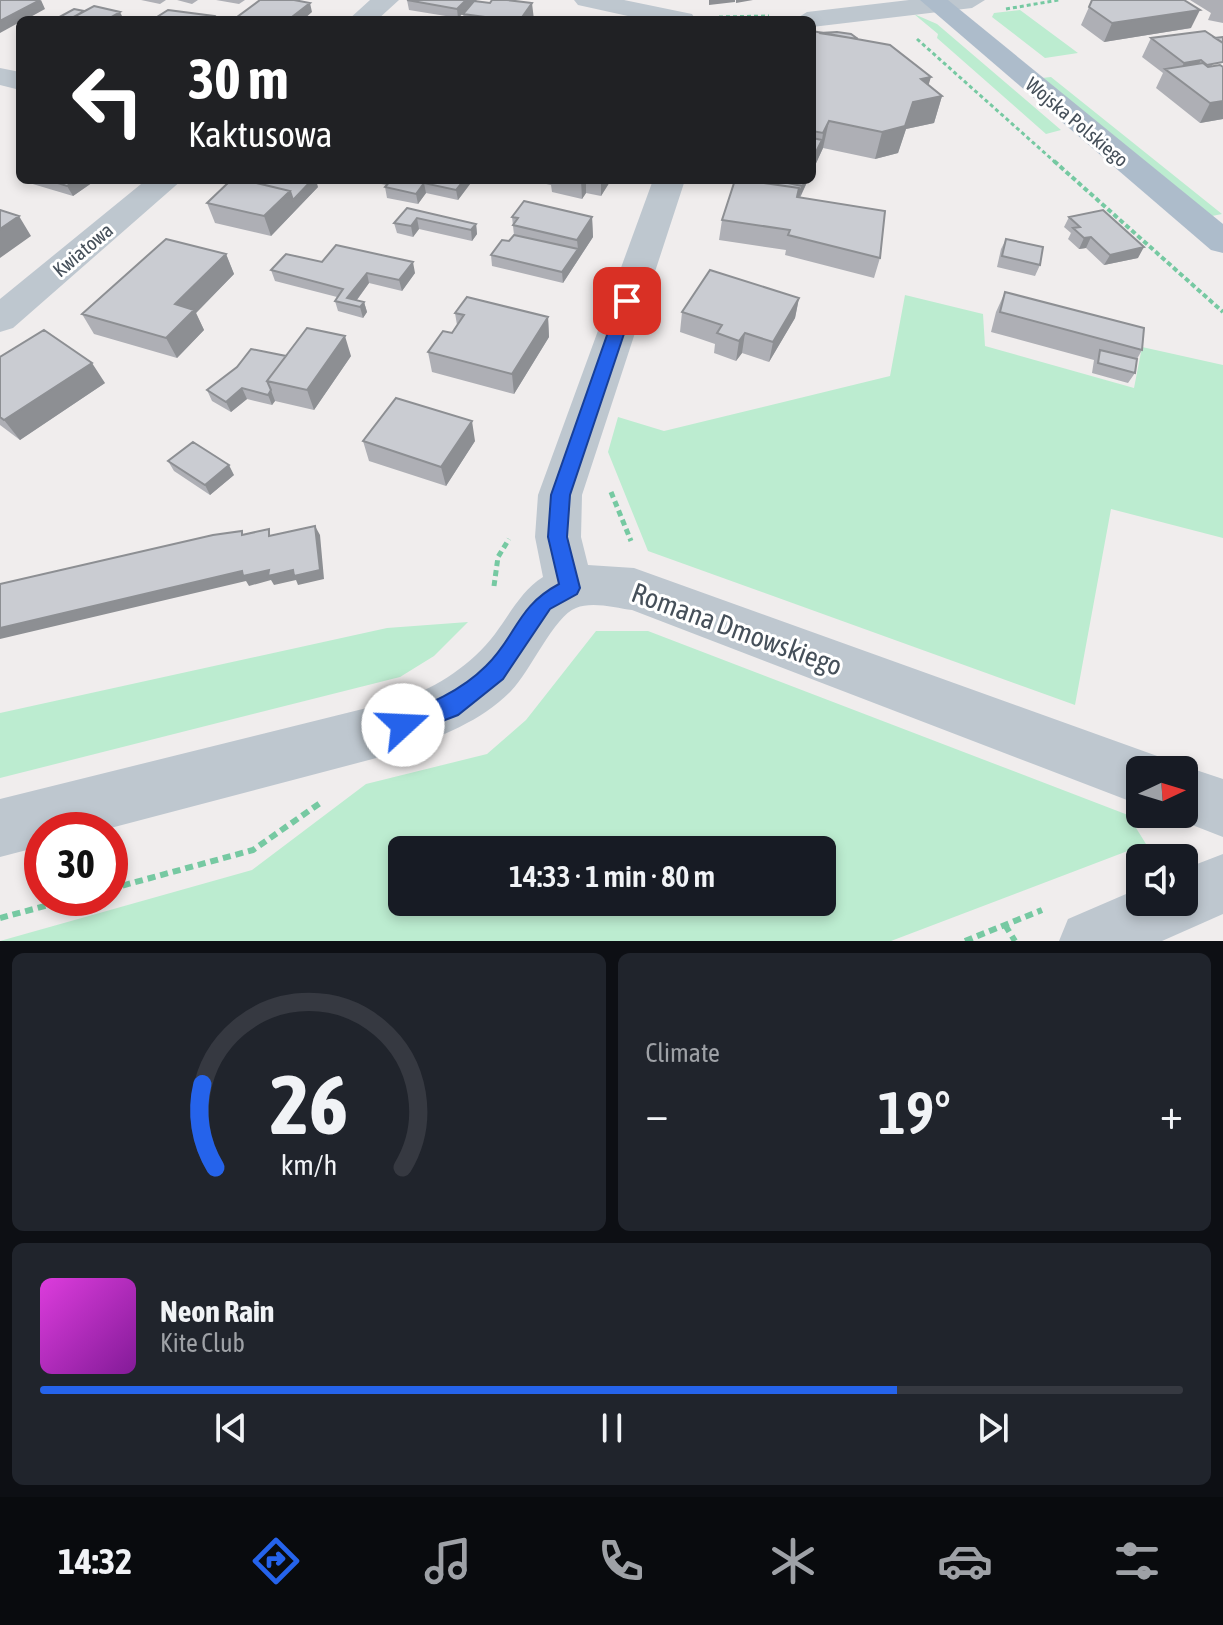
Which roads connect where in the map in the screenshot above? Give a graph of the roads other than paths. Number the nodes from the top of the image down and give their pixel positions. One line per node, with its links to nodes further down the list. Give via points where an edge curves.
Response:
1 (386, 0): 6 (street)
2 (587, 0): 5 (street)
3 (972, 0): 4 (street)
4 (936, 2): 7 (street); 10 (main road, Wojska Polskiego)
5 (674, 12)
6 (366, 16)
7 (816, 19)
8 (161, 184): 11 (street, Kwiatowa)
9 (668, 184): 12 (street, via 560,495 558,537)
10 (1223, 242)
11 (0, 319)
12 (570, 588): 13 (street, Romana Dmowskiego, via 608,584 634,589); 16 (street, Romana Dmowskiego, via 543,603 495,672 450,707 388,729)
13 (1126, 772)
14 (1198, 799): 15 (street)
15 (1223, 808)
16 (0, 828)
17 (1223, 884): 18 (street)
18 (1198, 894)
19 (1148, 916): 20 (street)
20 (1090, 941)

